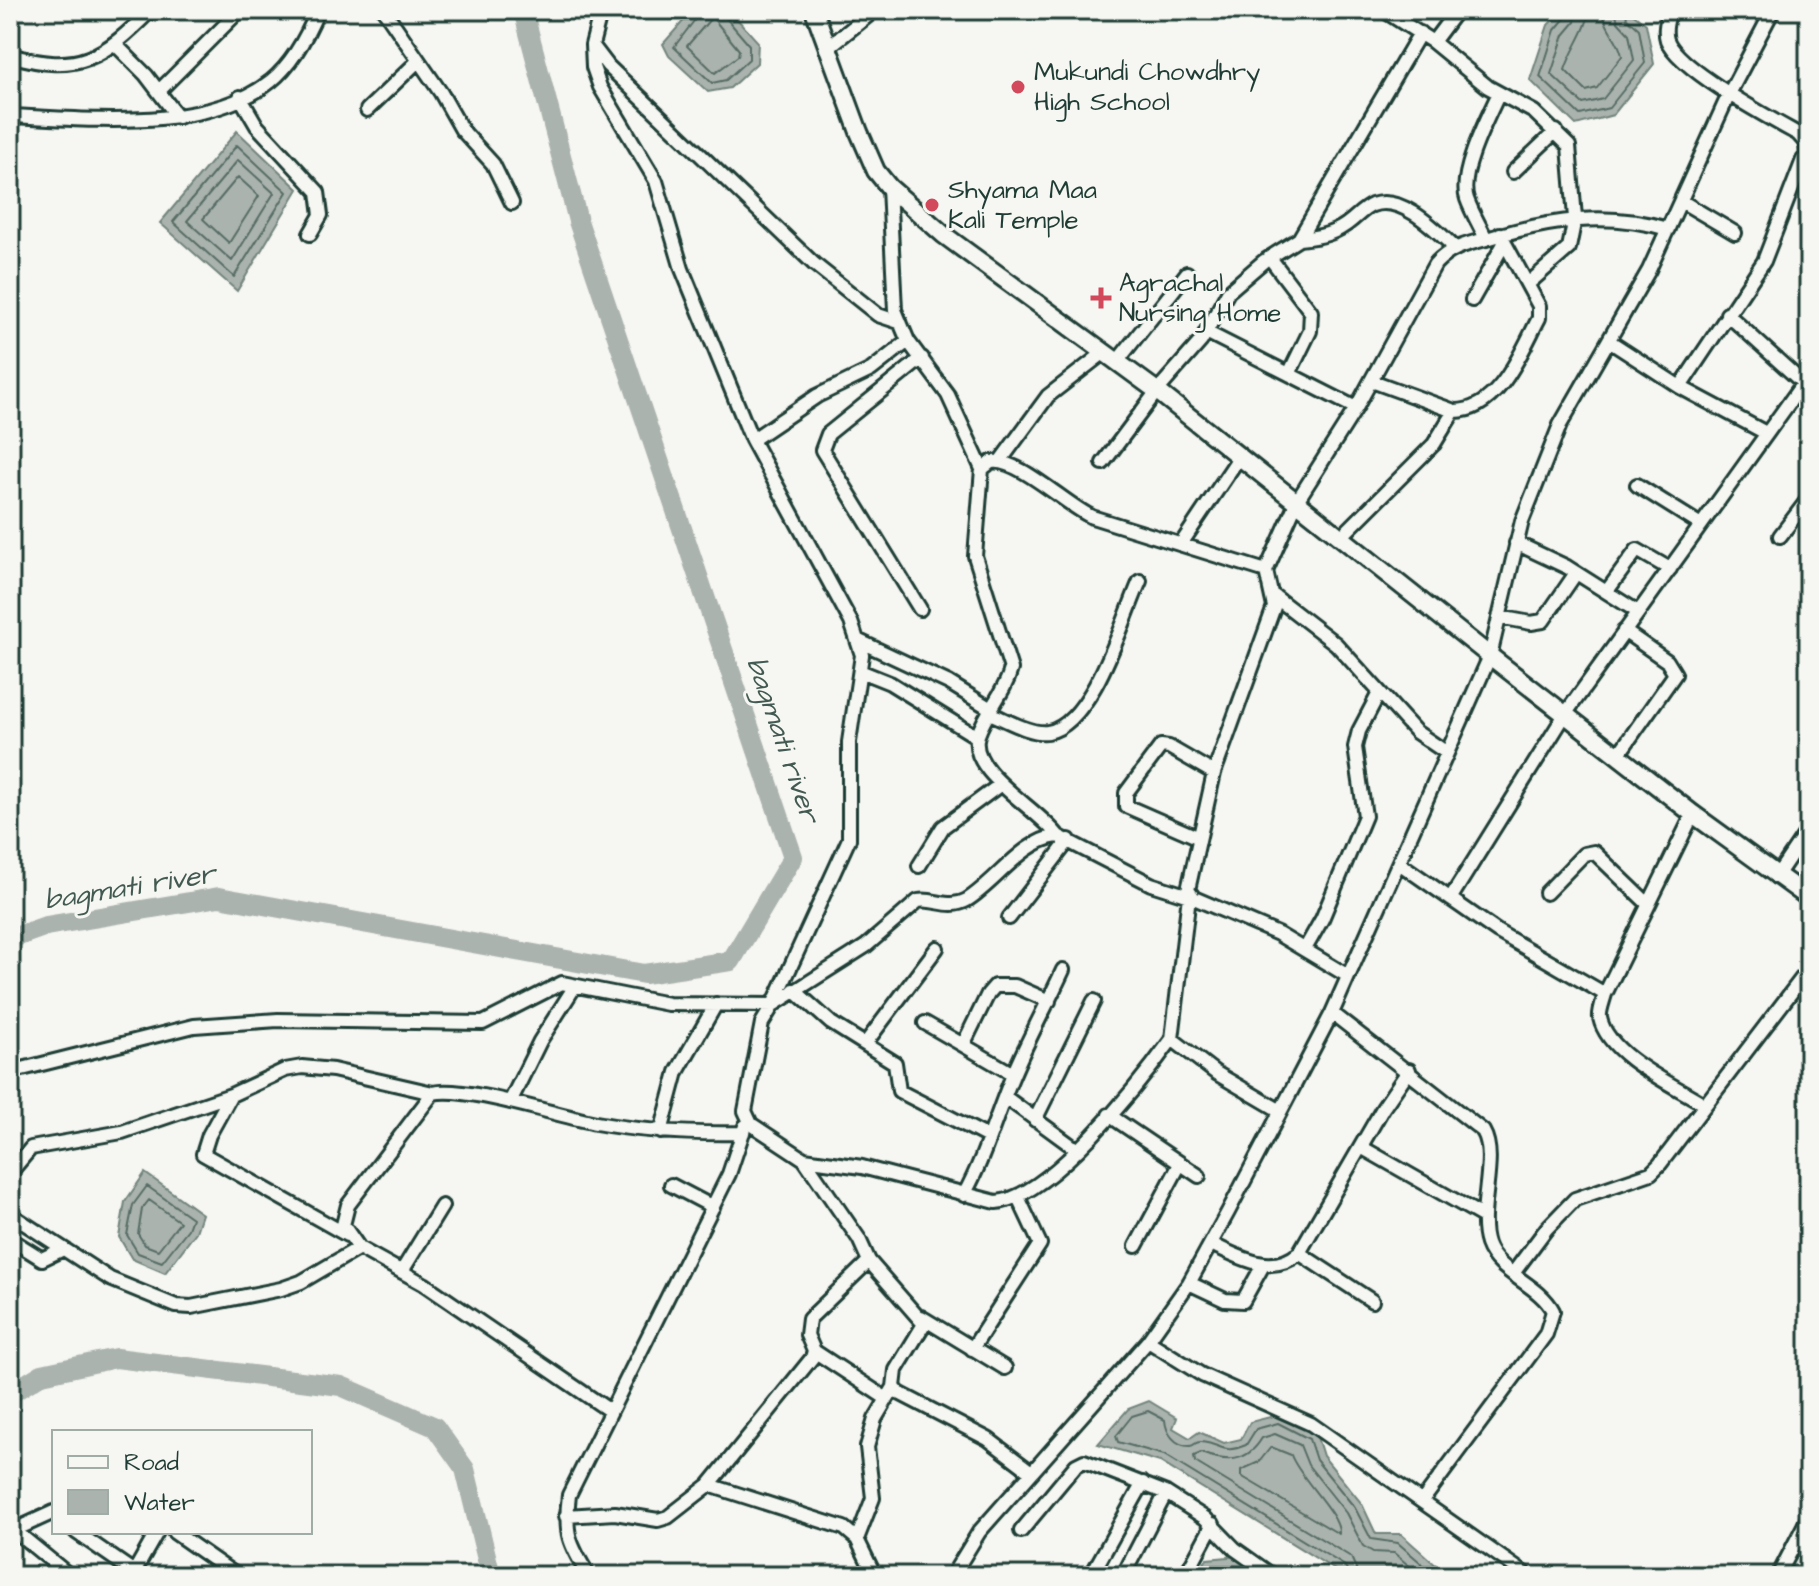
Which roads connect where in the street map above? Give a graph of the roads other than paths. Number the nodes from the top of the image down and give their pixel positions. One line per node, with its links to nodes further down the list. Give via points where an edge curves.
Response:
1 (151, 10): 14 (street)
2 (240, 10): 19 (street)
3 (318, 10): 22 (street, via 283,69)
4 (384, 10): 18 (street)
5 (601, 10): 15 (street)
6 (814, 10): 16 (main road)
7 (875, 10): 16 (street)
8 (1383, 10): 12 (street)
9 (1457, 10): 13 (street)
10 (1670, 10): 20 (street, via 1665,30 1675,53)
11 (1773, 10): 20 (street)
12 (1420, 33): 13 (street); 37 (street)
13 (1433, 42): 21 (street)
14 (115, 44): 17 (street, via 73,63 47,64); 19 (street)
15 (592, 45): 45 (street, via 814,264 878,315); 59 (street, via 600,87 656,181 682,269)
16 (826, 49): 29 (main road, via 876,171)
17 (10, 55)
18 (418, 61): 23 (street); 31 (street, via 462,130 493,164)
19 (160, 90): 25 (street)
20 (1730, 92): 27 (street, via 1798,134); 30 (street)
21 (1499, 93): 26 (street); 38 (street, via 1477,142 1465,188)
22 (240, 97): 25 (street); 35 (street, via 257,126 322,199 321,215)
23 (367, 110)
24 (10, 116): 25 (street)
25 (178, 117)
26 (1556, 131): 28 (street); 32 (street, via 1573,161)
27 (1809, 155): 44 (street, via 1764,261)
28 (1513, 172)
29 (889, 187): 45 (street, via 892,292); 50 (main road)
30 (1681, 201): 33 (street); 34 (street)
31 (512, 203)
32 (1575, 218): 33 (street, via 1644,222); 36 (street); 42 (street, via 1566,253)
33 (1668, 229): 48 (street)
34 (1735, 233)
35 (310, 234)
36 (1503, 238): 38 (street); 42 (street); 43 (street)
37 (1299, 239): 39 (street, via 1333,233 1379,204 1403,208 1425,220); 40 (street)
38 (1486, 239): 39 (street)
39 (1454, 247): 53 (street, via 1435,264)
40 (1270, 258): 46 (street, via 1228,292); 51 (street, via 1311,312 1310,331)
41 (1187, 273): 50 (street)
42 (1529, 283): 57 (street, via 1539,318 1509,373 1479,403)
43 (1472, 300)
44 (1727, 314): 52 (street); 54 (street)
45 (899, 322): 47 (street)
46 (1206, 332): 51 (street); 55 (street)
47 (908, 341): 49 (street); 59 (street, via 871,370 817,396)
48 (1609, 341): 54 (street); 70 (street, via 1560,425)
49 (922, 358): 63 (street, via 948,395); 78 (street, via 828,434 822,450)
50 (1109, 359): 55 (main road); 61 (street, via 1041,403)
51 (1289, 374): 56 (street)
52 (1806, 379): 58 (street)
53 (1372, 381): 56 (street); 57 (street)
54 (1680, 387): 58 (street)
55 (1157, 391): 60 (main road); 62 (street)
56 (1356, 408): 66 (street)
57 (1454, 411): 68 (street, via 1434,444)
58 (1766, 433): 67 (street)
59 (752, 440): 82 (street)
60 (1240, 456): 66 (main road); 71 (street)
61 (1001, 460): 63 (street); 71 (street, via 1092,517)
62 (1103, 463)
63 (982, 469): 86 (street, via 975,556 1011,669)
64 (1637, 485): 67 (street)
65 (1809, 498): 69 (street)
66 (1297, 501): 68 (main road); 73 (street)
67 (1701, 525): 72 (street)
68 (1342, 536): 83 (main road)
69 (1780, 536)
70 (1516, 543): 74 (street); 80 (street)
71 (1181, 544): 73 (street)
72 (1670, 569): 76 (street, via 1637,550); 79 (street)
73 (1266, 571): 77 (street)
74 (1576, 573): 76 (street); 80 (street, via 1543,621)
75 (1140, 581): 86 (street, via 1092,693 1076,715 1056,729 1038,732)
76 (1607, 591): 79 (street)
77 (1274, 596): 85 (street, via 1336,644); 91 (street)
78 (920, 609)
79 (1638, 612): 81 (street)
80 (1499, 617): 83 (street)
81 (1624, 631): 87 (street); 90 (street, via 1667,661 1675,674)
82 (859, 641): 84 (street); 86 (street, via 949,683)
83 (1490, 656): 87 (main road); 89 (street)
84 (860, 671): 88 (street, via 890,683); 117 (street, via 849,742 849,839)
85 (1379, 693): 89 (street, via 1416,732); 107 (street, via 1355,747 1365,816)
86 (990, 711): 88 (street)
87 (1566, 713): 90 (main road); 103 (street)
88 (977, 737): 92 (street, via 978,756)
89 (1447, 753): 97 (street)
90 (1618, 755): 93 (main road)
91 (1214, 773): 95 (street); 95 (street, via 1161,746 1126,793 1126,806)
92 (1001, 784): 96 (street); 98 (street, via 952,818)
93 (1693, 814): 99 (main road); 104 (street)
94 (1809, 828): 99 (street)
95 (1197, 837): 101 (street)
96 (1063, 838): 101 (street, via 1118,869); 105 (street); 112 (street, via 1041,841 967,899 947,905 918,901 866,946)
97 (1399, 863): 103 (street); 110 (street)
98 (919, 866)
99 (1776, 877): 102 (main road)
100 (1546, 893): 104 (street, via 1577,860 1594,852)
101 (1189, 896): 107 (street); 120 (street)
102 (1809, 898)
103 (1450, 899): 113 (street, via 1543,961)
104 (1647, 903): 113 (street)
105 (1009, 918)
106 (937, 948): 121 (street)
107 (1305, 949): 110 (street)
108 (1809, 969): 130 (street)
109 (1063, 970): 114 (street)
110 (1348, 976): 118 (street)
111 (575, 986): 116 (street, via 668,1004); 124 (street, via 553,985 502,1016 470,1025 321,1019 194,1026); 129 (street)
112 (794, 990): 117 (street); 121 (street)
113 (1605, 994): 130 (street, via 1600,1016 1616,1047)
114 (1049, 1001): 122 (street, via 1015,986 995,986); 125 (street)
115 (1094, 1001): 134 (street)
116 (716, 1004): 117 (street); 135 (street, via 677,1072)
117 (773, 1005): 133 (street, via 762,1023 746,1099)
118 (1332, 1013): 123 (street); 131 (street)
119 (925, 1023): 122 (street)
120 (1172, 1039): 131 (street, via 1216,1073); 132 (street)
121 (865, 1044): 137 (street, via 895,1063 899,1091)
122 (963, 1045): 125 (street)
123 (1409, 1070): 138 (street); 150 (street, via 1487,1137)
124 (10, 1072)
125 (1013, 1074): 128 (street)
126 (433, 1093): 127 (street, via 302,1067); 129 (street); 151 (street, via 348,1205 343,1225)
127 (231, 1095): 142 (street, via 122,1132 31,1148); 151 (street, via 203,1154)
128 (1005, 1097): 134 (street); 137 (street)
129 (510, 1102): 135 (street, via 595,1123)
130 (1704, 1104): 161 (street, via 1651,1173 1575,1199)
131 (1279, 1110): 153 (street)
132 (1109, 1115): 139 (street); 141 (street)
133 (747, 1119): 136 (street); 140 (street)
134 (1035, 1120): 139 (street)
135 (661, 1132): 136 (street)
136 (743, 1133): 148 (street)
137 (988, 1137): 145 (street)
138 (1361, 1147): 150 (street); 157 (street)
139 (1076, 1149): 146 (street, via 1044,1181)
140 (804, 1159): 145 (street, via 862,1167); 158 (street)
141 (1180, 1164): 143 (street); 154 (street)
142 (10, 1173)
143 (1199, 1176)
144 (671, 1185): 148 (street)
145 (964, 1195): 146 (street, via 996,1202)
146 (1018, 1197): 166 (street, via 1040,1244)
147 (442, 1206): 160 (street)
148 (713, 1207): 171 (street)
149 (10, 1214): 156 (street)
150 (1484, 1217): 161 (street, via 1488,1246)
151 (347, 1235): 155 (street)
152 (10, 1239): 156 (street, via 42,1259)
153 (1211, 1244): 159 (street); 162 (street)
154 (1136, 1246)
155 (359, 1248): 156 (street, via 301,1282 191,1307 157,1300); 160 (street)
156 (61, 1250)
157 (1299, 1253): 159 (street); 163 (street)
158 (869, 1261): 164 (street); 167 (street, via 809,1319 807,1335)
159 (1262, 1267): 162 (street, via 1243,1301 1225,1300)
160 (402, 1271): 171 (street)
161 (1514, 1272): 176 (street, via 1549,1303 1553,1319 1500,1401)
162 (1189, 1283): 165 (street)
163 (1372, 1301)
164 (921, 1317): 166 (street); 169 (street, via 924,1324 896,1370)
165 (1148, 1341): 172 (street); 176 (street, via 1202,1375 1311,1424)
166 (972, 1349): 168 (street)
167 (814, 1351): 170 (street); 174 (street)
168 (1005, 1368)
169 (894, 1387): 170 (street); 172 (street, via 907,1399 988,1439)
170 (887, 1399): 186 (street, via 867,1447 873,1498)
171 (610, 1411): 178 (street, via 569,1495)
172 (1030, 1471): 193 (street, via 979,1532)
173 (1143, 1483): 175 (street); 181 (street, via 1084,1461); 188 (street)
174 (709, 1485): 178 (street, via 658,1520 615,1513); 186 (street, via 821,1518)
175 (1166, 1493): 180 (street); 194 (street)
176 (1423, 1500): 197 (street)
177 (52, 1515): 182 (street)
178 (566, 1516): 191 (street, via 569,1544)
179 (1809, 1516): 198 (street)
180 (1213, 1524): 195 (street); 196 (street, via 1235,1549)
181 (1021, 1531)
182 (12, 1532): 189 (street)
183 (79, 1534): 187 (street)
184 (156, 1534): 187 (street)
185 (177, 1534): 190 (street)
186 (857, 1539): 192 (street)
187 (133, 1574)
188 (1092, 1574)
189 (70, 1576)
190 (237, 1576)
191 (589, 1576)
192 (875, 1576)
193 (952, 1576)
194 (1123, 1576)
195 (1185, 1576)
196 (1273, 1576)
197 (1528, 1576)
198 (1778, 1576)

